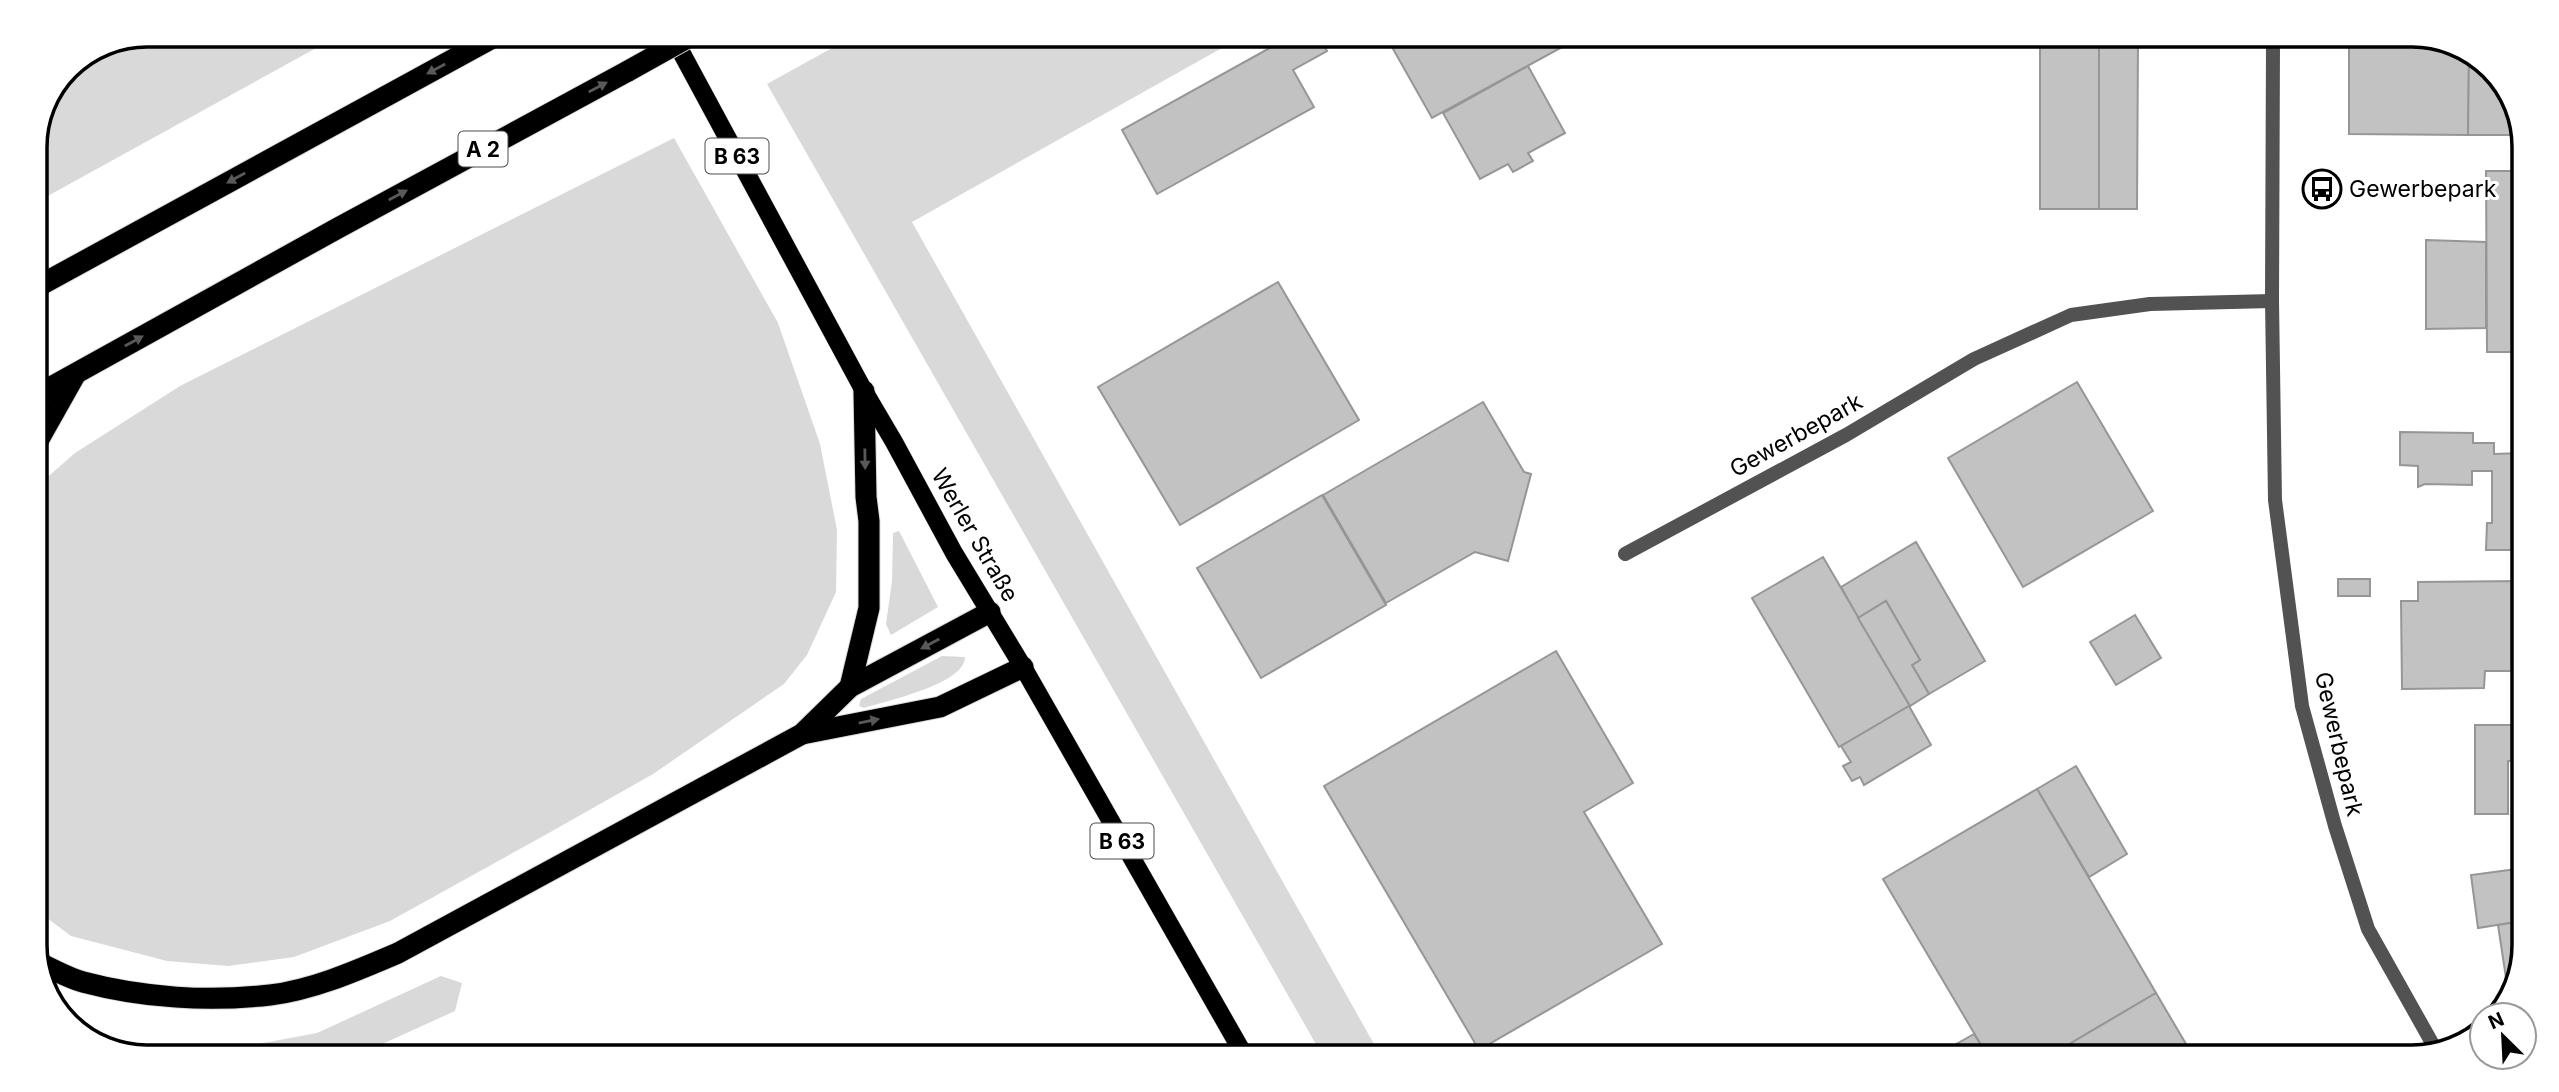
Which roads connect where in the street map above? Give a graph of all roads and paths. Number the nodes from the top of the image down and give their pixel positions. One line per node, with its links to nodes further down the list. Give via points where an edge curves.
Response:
1 (476, 47): 5 (highway, one-way to 5)
2 (671, 47): 7 (highway, A 2, one-way to 2, bridge)
3 (678, 47): 9 (main road, Werler Straße / B 63)
4 (2273, 47): 6 (street, Gewerbepark)
5 (47, 281)
6 (2272, 301): 11 (street, Gewerbepark, via 2150,304 2071,315 1974,359 1846,435); 17 (street, Gewerbepark, via 2275,500 2302,706 2368,929)
7 (75, 374): 8 (highway, A 2); 10 (highway)
8 (47, 389)
9 (864, 391): 12 (main road, Werler Straße / B 63); 14 (highway, one-way to 14, via 869,608)
10 (47, 424)
11 (1625, 554)
12 (990, 612): 13 (main road, Werler Straße / B 63); 14 (highway, one-way to 14)
13 (1023, 667): 15 (highway, one-way to 13, via 940,707); 18 (main road, Werler Straße / B 63)
14 (850, 687): 15 (highway)
15 (802, 734): 16 (highway, via 398,953 340,977 272,995 203,997 140,995 80,981)
16 (50, 968)
17 (2432, 1042)
18 (1238, 1045)

